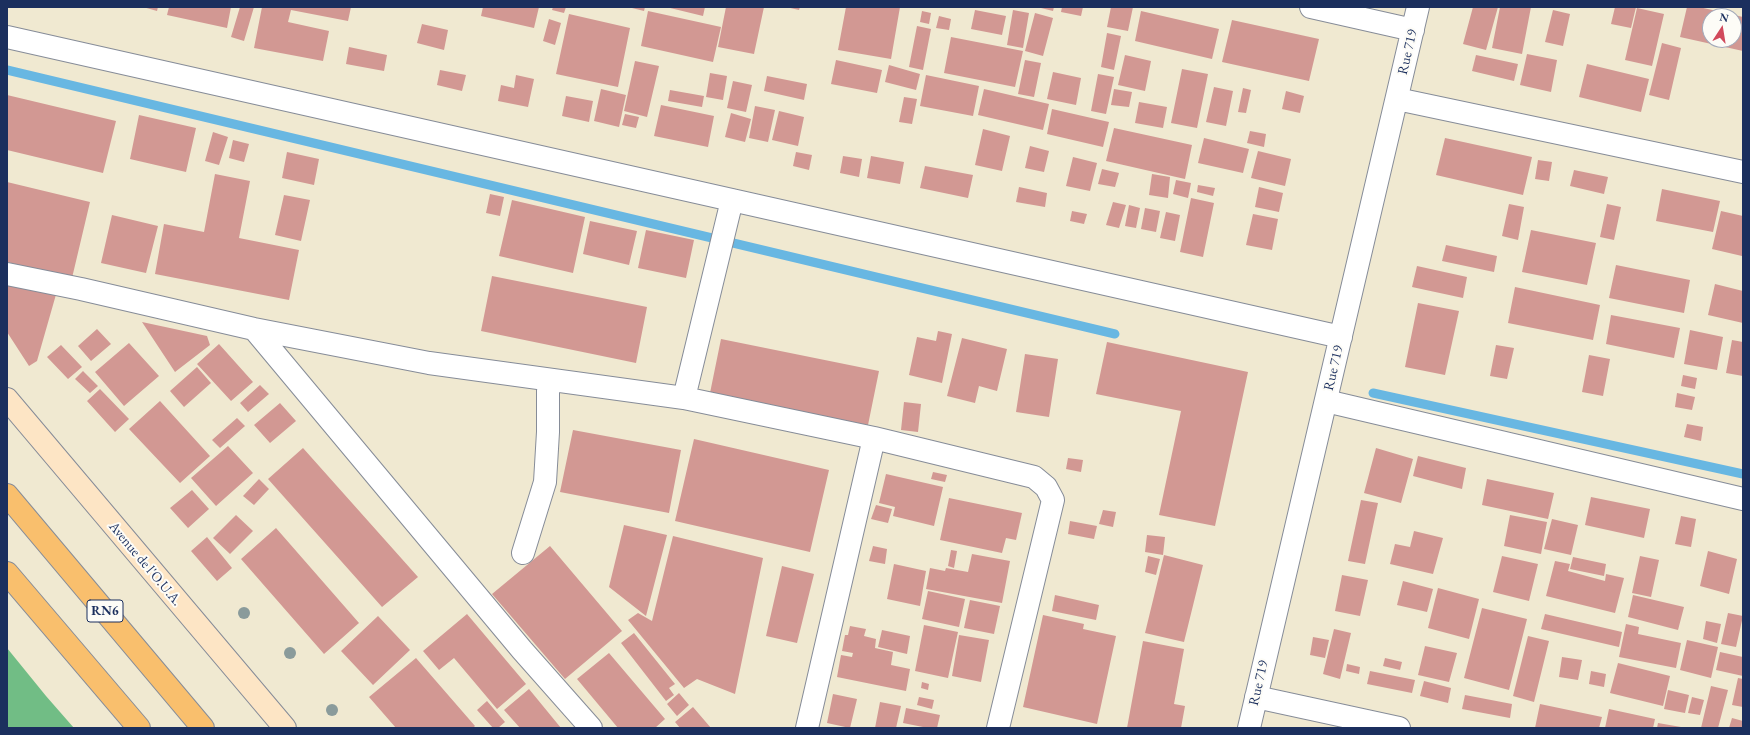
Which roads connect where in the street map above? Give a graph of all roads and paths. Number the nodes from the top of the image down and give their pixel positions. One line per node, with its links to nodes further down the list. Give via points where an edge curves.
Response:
1 (1311, 7): 3 (street)
2 (1418, 7): 3 (street, Rue 719)
3 (1413, 30): 5 (street, Rue 719)
4 (7, 37): 7 (street)
5 (1397, 99): 6 (street); 10 (street, Rue 719)
6 (1743, 172)
7 (732, 200): 10 (street); 12 (street)
8 (7, 274): 9 (street)
9 (254, 328): 11 (street, via 429,363); 25 (street, via 522,650)
10 (1341, 337): 14 (street, Rue 719)
11 (548, 380): 12 (street); 18 (street, via 545,482)
12 (684, 398): 15 (street)
13 (7, 399): 24 (street, Avenue de l'O.U.A.)
14 (1326, 401): 17 (street); 20 (street, Rue 719)
15 (874, 438): 21 (street, via 1034,477 1046,487 1053,500); 26 (street)
16 (7, 494): 23 (highway, RN6)
17 (1743, 499)
18 (523, 553)
19 (7, 573): 22 (highway)
20 (1256, 697): 27 (street, Rue 719); 28 (street)
21 (1002, 727)
22 (139, 728)
23 (203, 728)
24 (285, 728)
25 (591, 728)
26 (807, 728)
27 (1249, 728)
28 (1399, 728)

